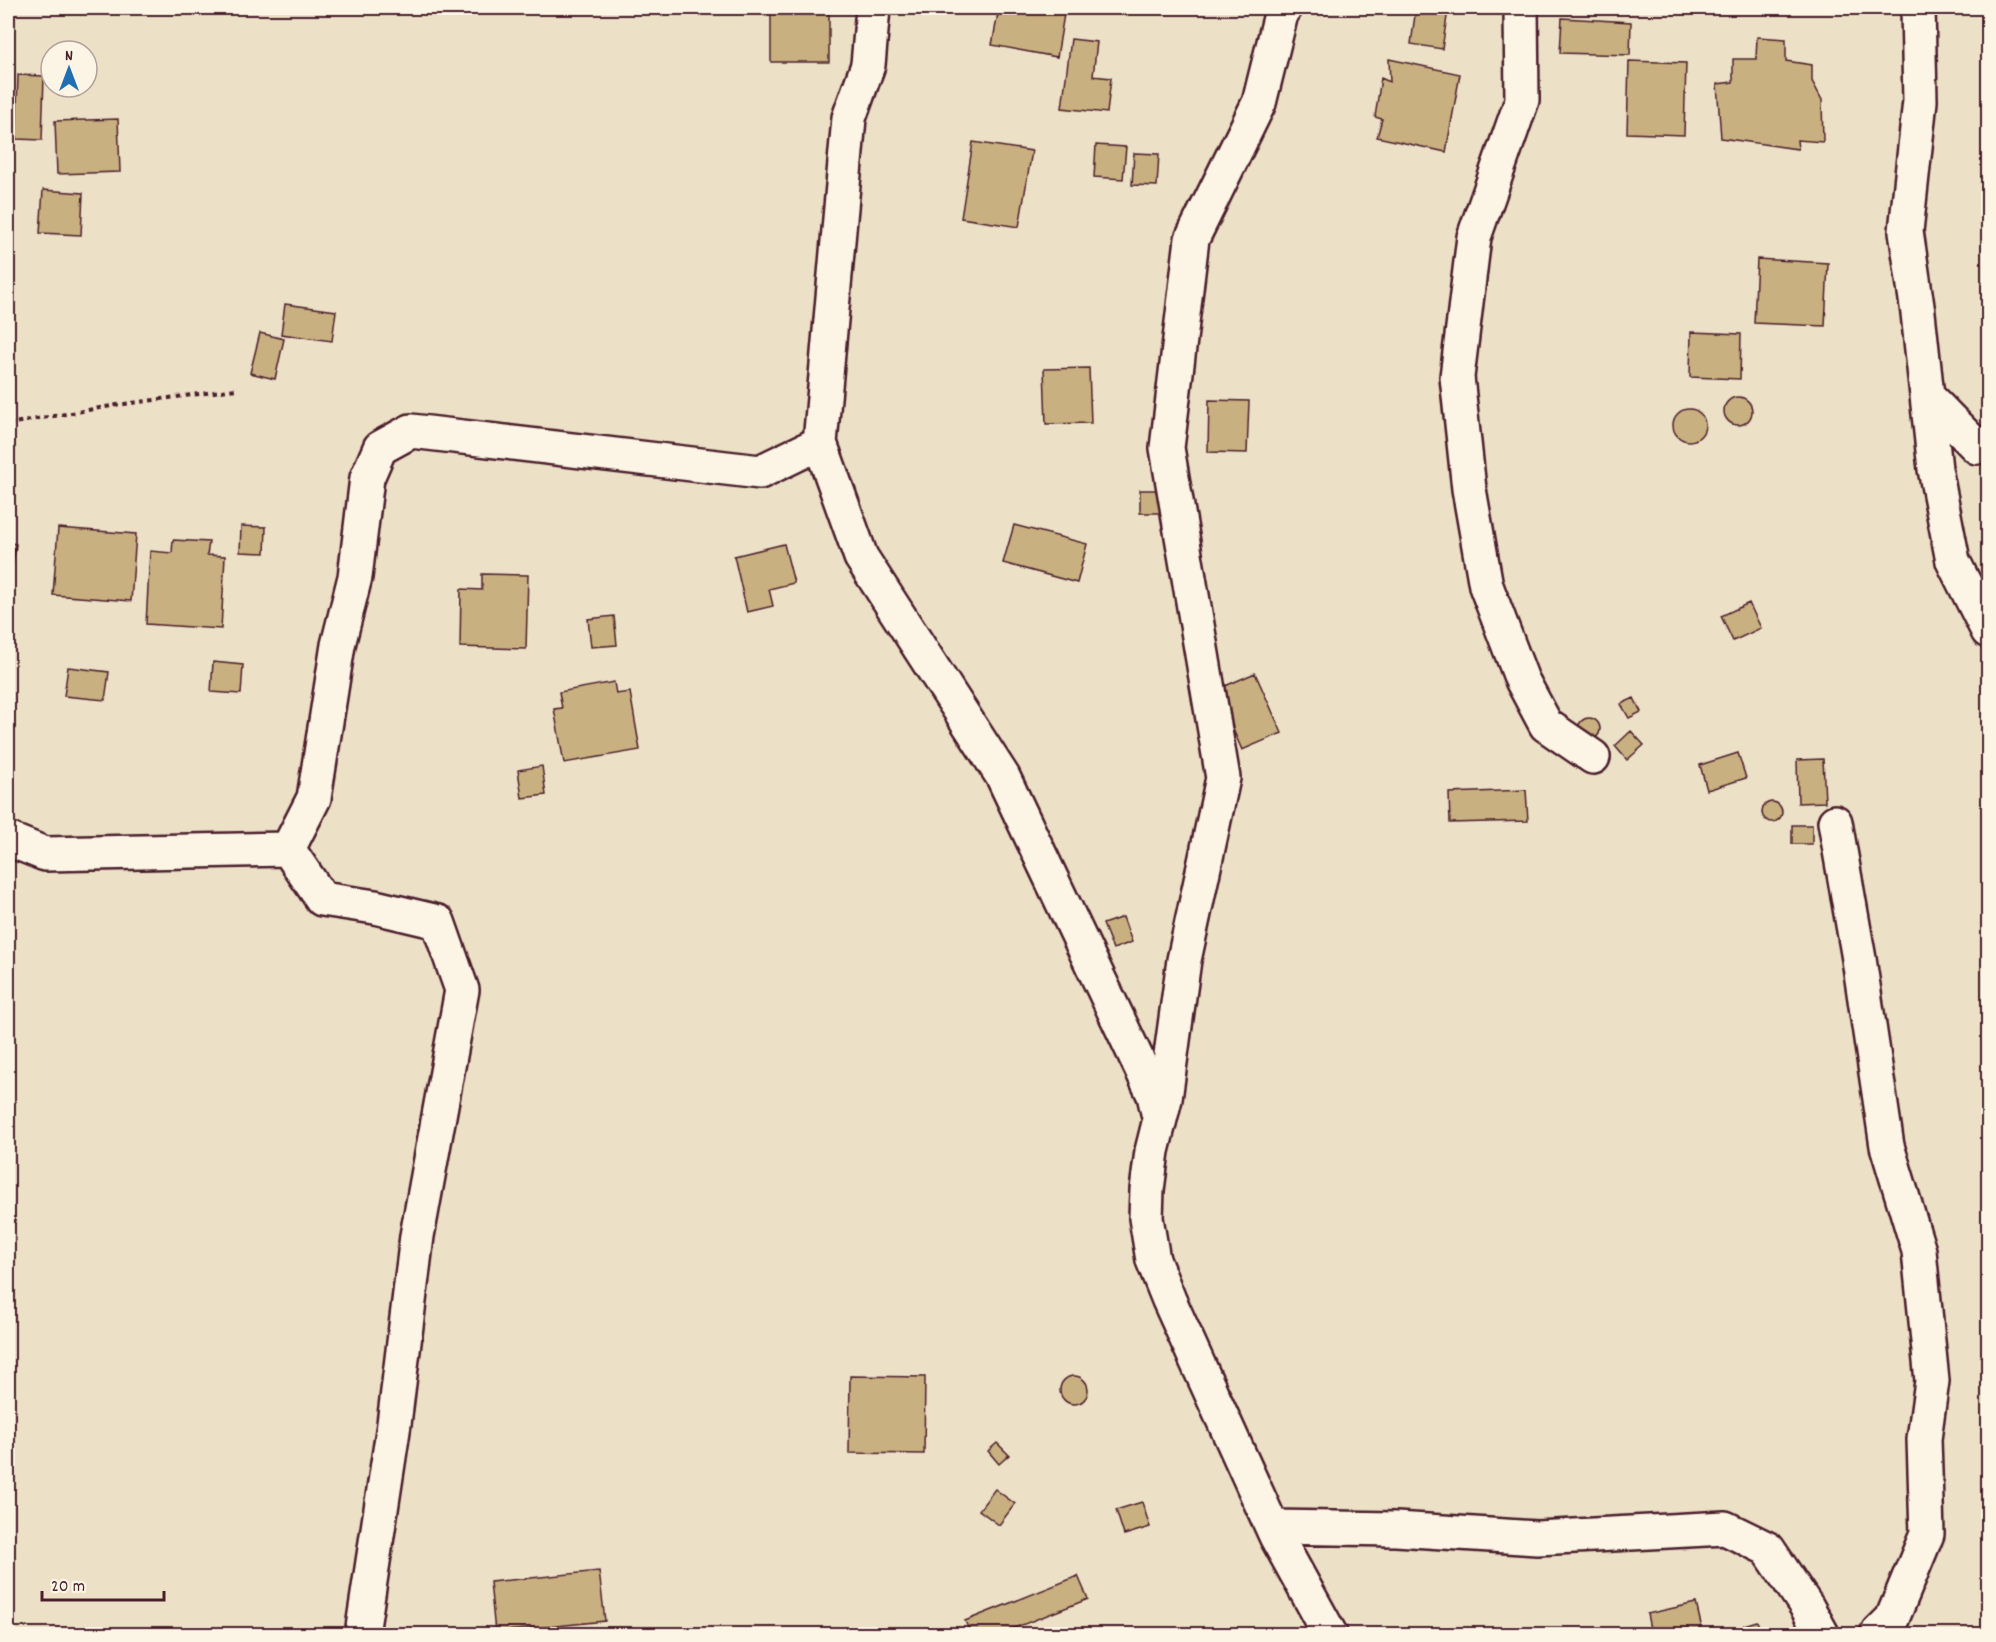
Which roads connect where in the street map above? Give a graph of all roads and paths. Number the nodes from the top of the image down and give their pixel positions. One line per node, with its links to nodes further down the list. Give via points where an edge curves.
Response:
1 (873, 8): 8 (street, via 868,65 849,118)
2 (1285, 8): 15 (street, via 1259,103 1192,239 1167,448 1223,778 1184,960)
3 (1521, 8): 11 (street, via 1522,100 1474,237 1458,388 1469,489 1486,586 1522,680 1546,725)
4 (1918, 8): 6 (street, via 1920,101 1906,231)
5 (236, 389): 7 (path)
6 (1927, 396): 9 (street, via 1977,447); 10 (street, via 1935,469 1953,561)
7 (8, 424)
8 (820, 443): 14 (street, via 760,472 411,431 380,448 368,478 355,577 338,645 315,798); 15 (street, via 861,557 1003,777 1154,1095)
9 (1989, 443)
10 (1989, 631)
11 (1593, 757)
12 (1834, 822): 20 (street, via 1887,1146 1919,1251 1932,1381 1924,1439 1927,1534 1892,1619)
13 (8, 839): 14 (street, via 45,854)
14 (288, 849): 17 (street, via 322,898 438,922 462,990 417,1236)
15 (1160, 1122): 16 (street, via 1147,1190 1147,1229 1153,1260)
16 (1272, 1527): 18 (street); 19 (street, via 1396,1529 1537,1538 1725,1528 1768,1549)
17 (362, 1635)
18 (1330, 1635)
19 (1822, 1635)
20 (1877, 1635)

